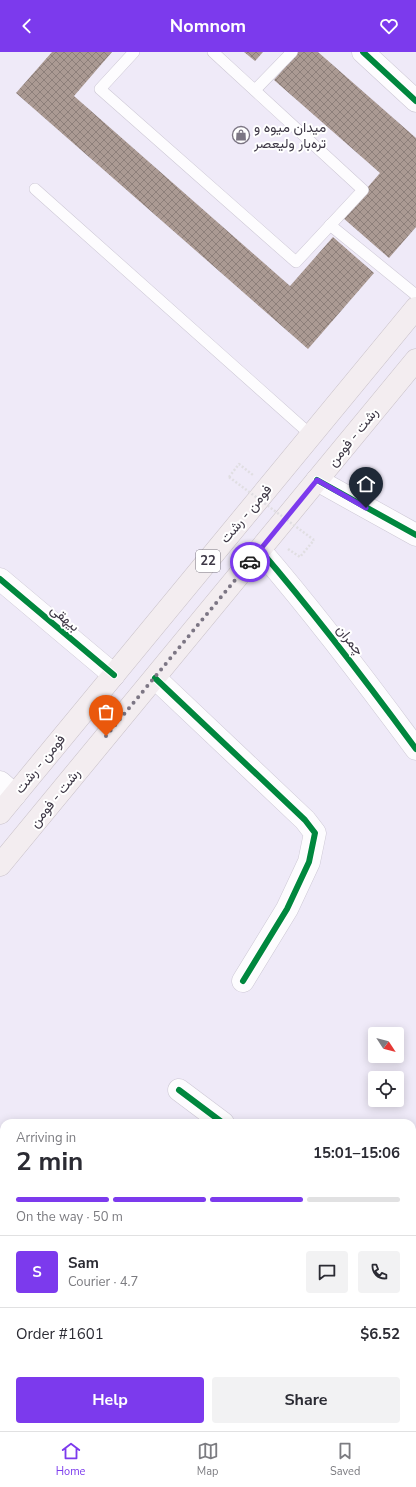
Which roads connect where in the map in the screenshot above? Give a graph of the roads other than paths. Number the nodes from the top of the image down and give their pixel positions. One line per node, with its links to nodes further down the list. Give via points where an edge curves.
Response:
1 (134, 52): 8 (lane, via 100,89 296,262)
2 (213, 52): 5 (lane)
3 (292, 52): 5 (lane)
4 (363, 52): 6 (street)
5 (255, 90): 8 (lane, via 363,190)
6 (416, 101)
7 (35, 189): 12 (lane)
8 (330, 225): 9 (lane)
9 (416, 295)
10 (416, 308): 12 (highway, فومن - رشت / 22)
11 (416, 360): 13 (highway, رشت - فومن / 22)
12 (311, 436): 17 (highway, فومن - رشت / 22)
13 (317, 480): 14 (street); 15 (highway, رشت - فومن / 22)
14 (416, 535)
15 (260, 550): 18 (highway, رشت - فومن / 22); 19 (street, چمران, via 359,671)
16 (0, 579): 17 (street, بیهقی)
17 (114, 675): 20 (highway, فومن - رشت / 22)
18 (154, 678): 22 (highway, رشت - فومن / 22); 23 (street, via 305,820 314,833 309,862 288,909)
19 (416, 749)
20 (7, 789): 21 (highway, فومن - رشت / 22)
21 (0, 813)
22 (0, 865)
23 (243, 980)
24 (179, 1090): 25 (street)
25 (218, 1119)

